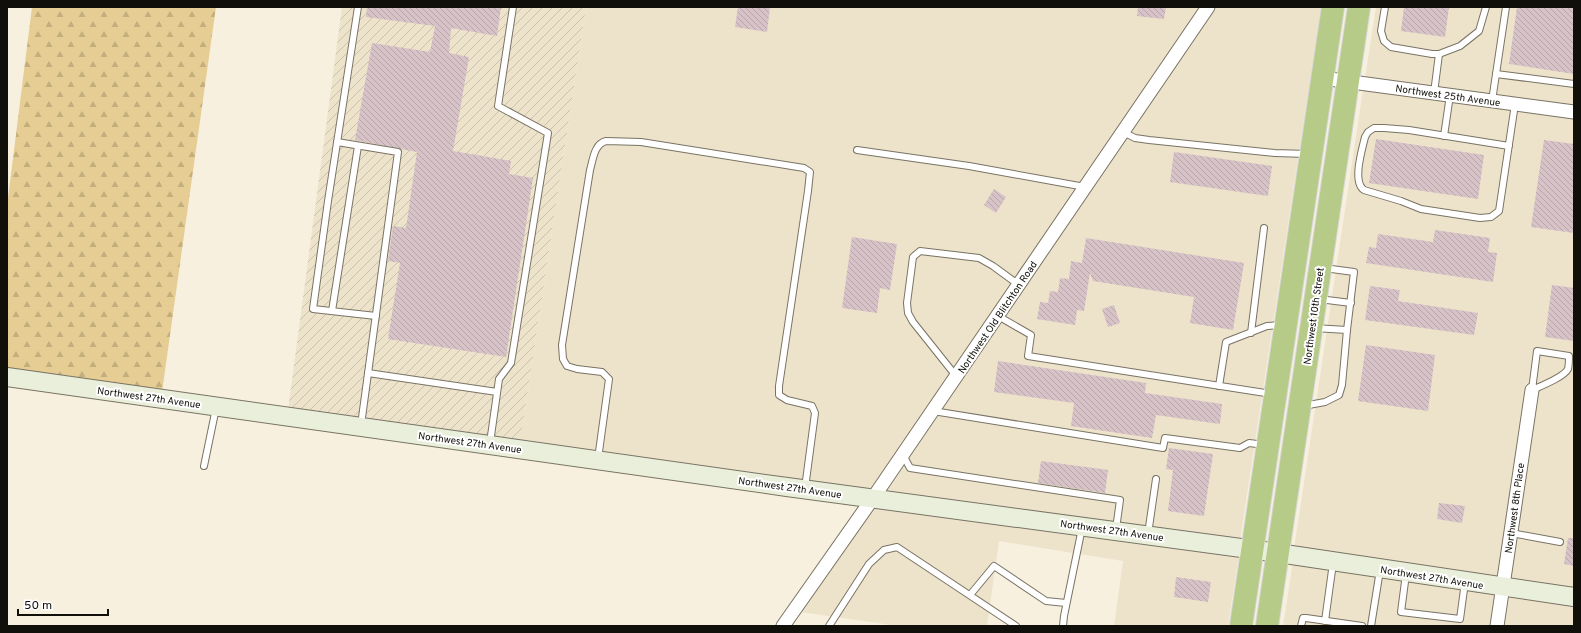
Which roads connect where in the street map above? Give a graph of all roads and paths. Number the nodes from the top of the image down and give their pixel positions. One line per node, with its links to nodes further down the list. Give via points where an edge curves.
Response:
1 (358, 7): 21 (lane)
2 (513, 7): 44 (lane, via 498,106 548,133 511,363 499,379)
3 (1208, 7): 19 (street, Northwest Old Blitchton Road)
4 (1333, 7): 11 (highway)
5 (1359, 7): 12 (highway, Northwest 10th Street)
6 (1385, 7): 9 (lane, via 1381,31 1384,41 1391,47)
7 (1486, 7): 9 (lane, via 1479,31 1460,46)
8 (1506, 7): 10 (lane)
9 (1439, 54): 14 (lane)
10 (1496, 74): 13 (lane); 16 (lane)
11 (1322, 78): 12 (street, Northwest 25th Avenue); 25 (highway)
12 (1348, 82): 14 (street, Northwest 25th Avenue); 28 (highway, Northwest 10th Street)
13 (1574, 84)
14 (1434, 93): 15 (street, Northwest 25th Avenue)
15 (1450, 95): 16 (street, Northwest 25th Avenue); 20 (lane)
16 (1492, 101): 17 (street, Northwest 25th Avenue)
17 (1515, 104): 18 (street, Northwest 25th Avenue); 23 (lane)
18 (1574, 112)
19 (1123, 132): 25 (lane, via 1135,138 1149,140); 26 (street, Northwest Old Blitchton Road)
20 (1444, 136): 23 (lane); 23 (lane, via 1374,128 1365,137 1358,179 1360,187 1421,209 1480,218 1491,217 1499,211)
21 (337, 142): 22 (lane); 32 (lane, via 313,309)
22 (358, 146): 32 (lane); 33 (lane, via 398,152)
23 (1509, 146)
24 (857, 150): 26 (lane, via 969,166)
25 (1311, 155): 35 (highway)
26 (1085, 187): 29 (street, Northwest Old Blitchton Road)
27 (1264, 228): 38 (lane)
28 (1320, 267): 30 (highway, Northwest 10th Street); 31 (lane, via 1354,272)
29 (1019, 285): 34 (street, Northwest Old Blitchton Road); 41 (lane, via 979,258 920,251 913,257 908,313)
30 (1316, 298): 31 (lane); 36 (highway, Northwest 10th Street)
31 (1350, 303): 37 (lane)
32 (332, 311): 33 (lane)
33 (376, 316): 39 (lane)
34 (998, 316): 41 (street, Northwest Old Blitchton Road); 42 (lane, via 1031,335 1028,356)
35 (1285, 324): 36 (highway); 38 (lane, via 1268,326); 45 (highway)
36 (1311, 328): 37 (lane); 47 (highway, Northwest 10th Street)
37 (1347, 330): 47 (lane, via 1339,395 1325,402)
38 (1251, 333): 42 (lane, via 1226,342)
39 (368, 373): 44 (lane); 49 (lane)
40 (7, 377): 46 (street, Northwest 27th Avenue)
41 (956, 377): 48 (street, Northwest Old Blitchton Road)
42 (1220, 386): 45 (lane)
43 (1532, 390): 43 (lane, via 1563,374 1568,368 1569,356 1537,351); 60 (street, Northwest 8th Place)
44 (498, 392): 50 (lane)
45 (1276, 395): 51 (highway)
46 (217, 406): 49 (street, Northwest 27th Avenue); 54 (lane)
47 (1300, 407): 64 (highway, Northwest 10th Street)
48 (933, 411): 51 (lane, via 1163,448 1166,438 1240,448 1249,443); 52 (street, Northwest Old Blitchton Road)
49 (361, 427): 50 (street, Northwest 27th Avenue)
50 (490, 445): 53 (street, Northwest 27th Avenue)
51 (1268, 446): 63 (highway)
52 (903, 455): 57 (street, Northwest Old Blitchton Road); 59 (lane, via 910,468 1120,500)
53 (597, 460): 56 (street, Northwest 27th Avenue); 56 (lane, via 609,379 602,372 567,366 563,358 562,345 590,170 596,149 606,142 641,142 804,168 810,172 778,386 779,395 787,400 812,406 815,413)
54 (204, 466)
55 (1156, 479): 61 (lane)
56 (805, 489): 57 (street, Northwest 27th Avenue)
57 (873, 498): 58 (street, Northwest 27th Avenue); 75 (street, Northwest Old Blitchton Road)
58 (1082, 526): 59 (street, Northwest 27th Avenue); 72 (lane)
59 (1116, 531): 61 (street, Northwest 27th Avenue)
60 (1511, 533): 62 (lane); 69 (street, Northwest 8th Place)
61 (1148, 535): 63 (street, Northwest 27th Avenue)
62 (1560, 542)
63 (1253, 549): 64 (street, Northwest 27th Avenue); 79 (highway)
64 (1278, 553): 65 (street, Northwest 27th Avenue); 80 (highway, Northwest 10th Street)
65 (1334, 561): 66 (street, Northwest 27th Avenue); 73 (lane)
66 (1380, 569): 67 (street, Northwest 27th Avenue); 83 (lane)
67 (1407, 573): 68 (street, Northwest 27th Avenue); 74 (lane, via 1401,612)
68 (1465, 582): 69 (street, Northwest 27th Avenue); 74 (lane)
69 (1503, 587): 71 (street, Northwest 27th Avenue); 84 (street, Northwest 8th Place)
70 (970, 595): 72 (lane, via 994,566 1046,601); 76 (lane, via 897,547 884,550 869,564); 77 (lane)
71 (1574, 597)
72 (1066, 603): 78 (lane)
73 (1325, 621): 81 (lane, via 1303,618); 82 (lane)
74 (1459, 623)
75 (783, 626)
76 (829, 626)
77 (1016, 626)
78 (1063, 626)
79 (1241, 626)
80 (1267, 626)
81 (1301, 626)
82 (1362, 626)
83 (1371, 626)
84 (1497, 626)

